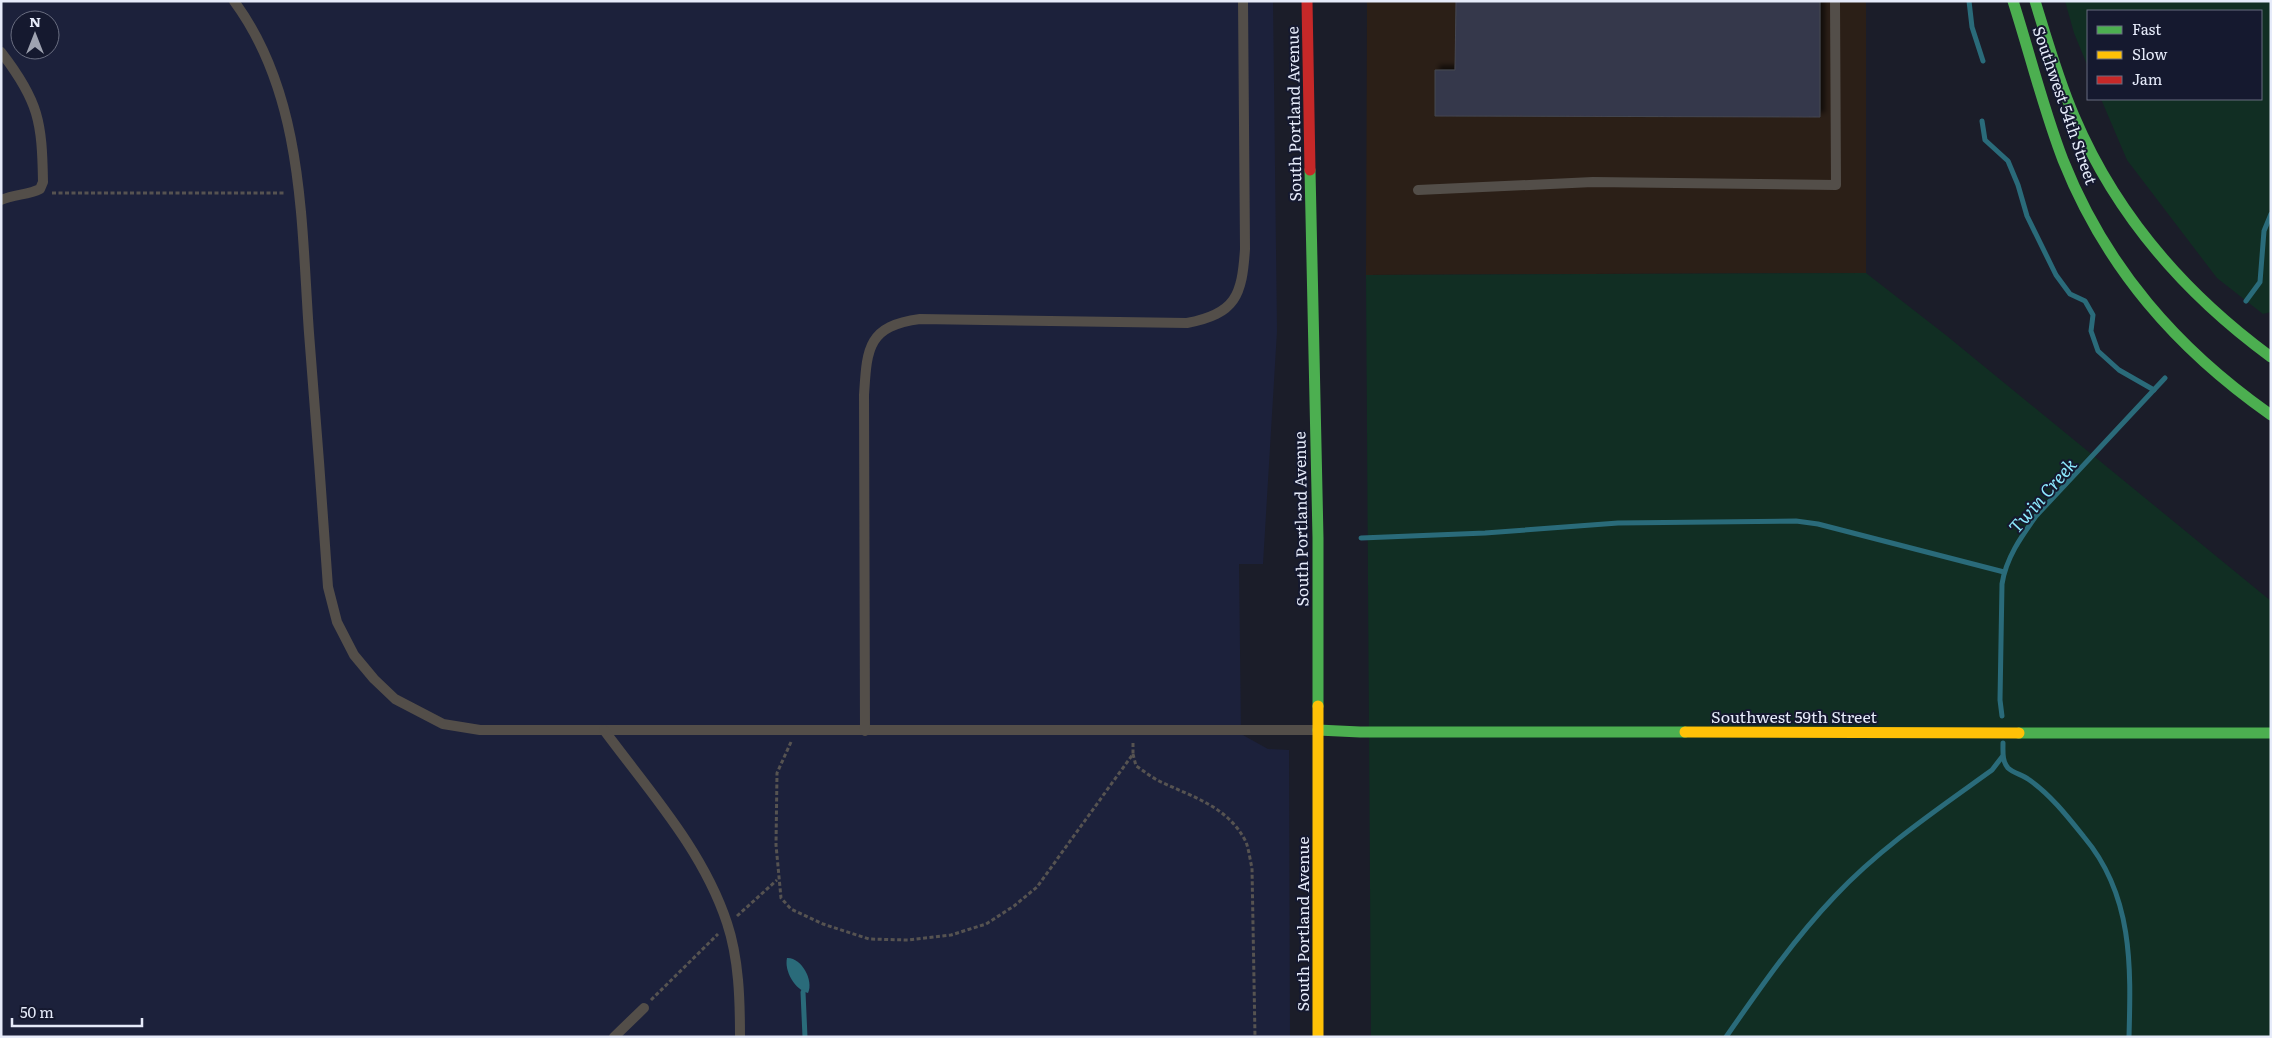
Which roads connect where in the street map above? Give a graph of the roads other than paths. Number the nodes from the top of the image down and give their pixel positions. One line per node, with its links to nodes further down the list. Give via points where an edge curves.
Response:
1 (234, 1): 12 (lane, via 272,67 289,126 299,192 328,587 337,622 354,655 374,679 395,699 444,724 480,730)
2 (1243, 1): 13 (lane, via 1245,249 1240,287 1229,305 1208,319 1188,323 920,318 892,326 872,342 867,355 864,395)
3 (1307, 1): 14 (main road, South Portland Avenue, via 1318,538)
4 (1835, 1): 8 (lane, via 1836,185 1593,182)
5 (2013, 1): 11 (main road, Southwest 54th Street, via 2072,181 2117,262 2145,302 2175,336 2207,367)
6 (2035, 1): 10 (main road, Southwest 54th Street, via 2063,89 2101,168 2127,212 2195,295)
7 (1, 52): 9 (lane, via 34,102 39,121 43,182 40,189 32,193)
8 (1418, 190)
9 (1, 200)
10 (2271, 357)
11 (2271, 415)
12 (604, 730): 13 (lane); 18 (lane, via 674,824 700,863 718,899 728,925 736,967)
13 (865, 730): 14 (lane)
14 (1318, 730): 15 (main road, Southwest 59th Street); 19 (main road, South Portland Avenue)
15 (2271, 733)
16 (644, 1008): 17 (lane)
17 (614, 1037)
18 (740, 1037)
19 (1318, 1037)

